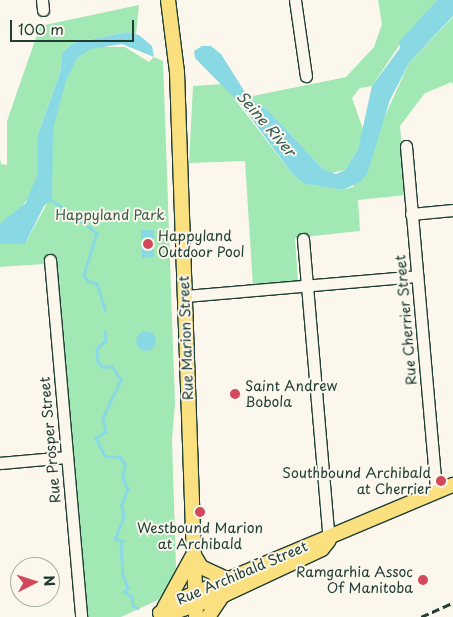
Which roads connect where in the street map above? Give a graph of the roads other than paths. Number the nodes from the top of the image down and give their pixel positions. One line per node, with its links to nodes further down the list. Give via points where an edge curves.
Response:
1 (295, 0): 3 (street)
2 (169, 6): 11 (main road, Rue Marion Street, via 177,72)
3 (306, 76)
4 (406, 146): 6 (street, Rue Cherrier Street)
5 (453, 210): 6 (street)
6 (411, 214): 9 (street, Rue Cherrier Street)
7 (302, 239): 10 (street)
8 (50, 260): 12 (street, Rue Prosper Street)
9 (417, 276): 10 (street); 15 (street, Rue Cherrier Street)
10 (306, 286): 11 (street); 16 (street)
11 (184, 296): 17 (main road, Rue Marion Street)
12 (66, 457): 13 (street); 22 (street, Rue Prosper Street)
13 (0, 463)
14 (453, 485): 15 (main road, Rue Archibald Street)
15 (436, 492): 16 (main road, Rue Archibald Street)
16 (329, 540): 18 (main road, Rue Archibald Street, via 310,543); 19 (main road, Rue Archibald Street, via 322,549)
17 (194, 554): 18 (main road, via 201,567); 20 (main road, Rue Marion Street); 21 (main road)
18 (229, 580): 20 (main road, Rue Archibald Street)
19 (224, 595): 20 (main road, Rue Archibald Street); 23 (main road)
20 (195, 605): 21 (main road, Rue Archibald Street)
21 (163, 614)
22 (81, 617)
23 (208, 617)

